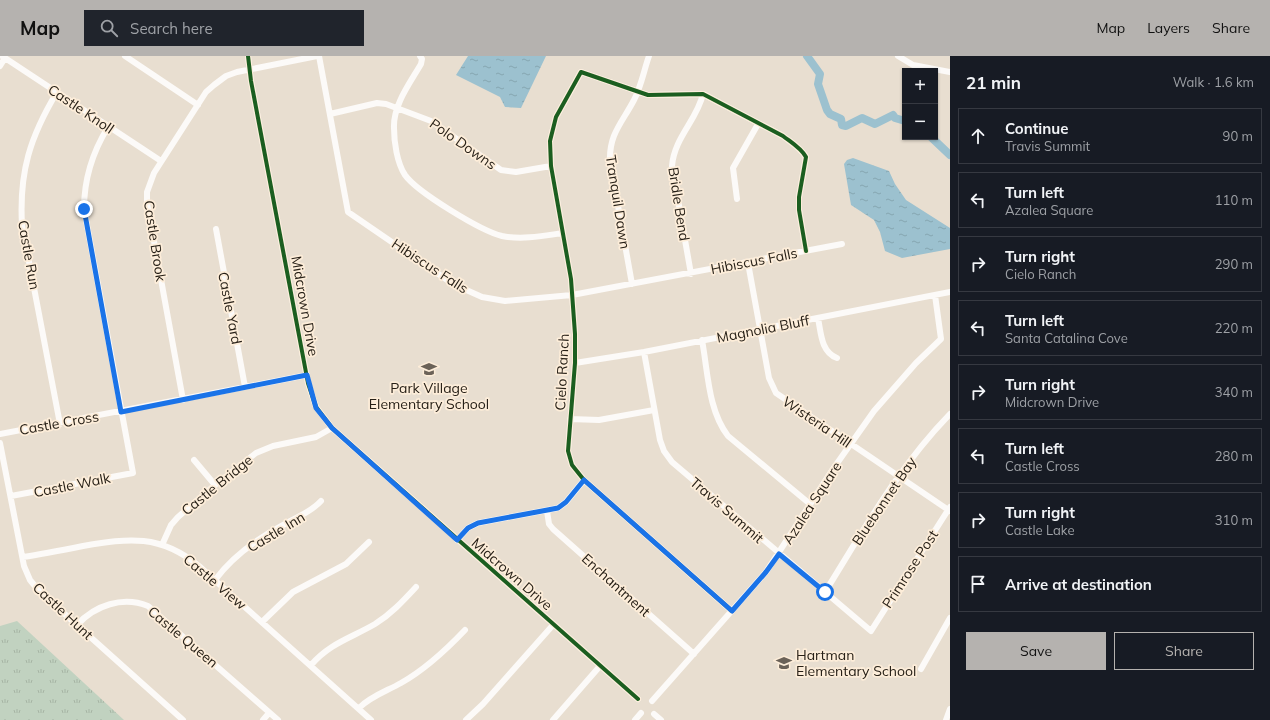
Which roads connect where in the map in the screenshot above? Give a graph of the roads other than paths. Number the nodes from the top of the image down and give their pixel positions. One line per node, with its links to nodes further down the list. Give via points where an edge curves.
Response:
1 (125, 56): 15 (street)
2 (248, 56): 10 (street, Midcrown Drive)
3 (251, 56): 10 (street, Midcrown Drive)
4 (318, 56): 10 (street, Castle Brook); 17 (street, Hibiscus Falls)
5 (648, 56): 13 (street, Tranquil Dawn)
6 (898, 56): 11 (street, via 913,65)
7 (4, 57): 9 (street); 12 (street, Castle Knoll)
8 (421, 58): 16 (street)
9 (0, 66)
10 (251, 68): 15 (street, Castle Brook, via 218,81); 39 (street, Midcrown Drive)
11 (950, 72)
12 (57, 92): 19 (street, Castle Knoll); 46 (street, Castle Run, via 43,115 29,150 24,168 21,206 22,225)
13 (637, 92): 14 (street, via 656,96); 21 (street, Cielo Ranch, via 581,72 556,116 550,141); 29 (street, Tranquil Dawn, via 614,132 609,147)
14 (703, 94): 18 (street); 28 (street, Bridle Bend, via 699,107 672,155)
15 (198, 104): 20 (street, Castle Brook)
16 (398, 108): 17 (street, Polo Downs, via 377,103); 21 (street, Polo Downs, via 431,121 501,170 516,172); 24 (street, via 394,126 400,164 404,174 420,189 476,226 490,232 519,238)
17 (330, 114): 31 (street, Hibiscus Falls, via 348,212 453,284 471,293 505,301)
18 (758, 124): 22 (street, via 733,168); 26 (street, via 783,136 803,151 806,157 798,197)
19 (108, 127): 20 (street, Castle Knoll); 43 (street, via 98,143 88,170 84,209)
20 (161, 161): 41 (street, Castle Brook, via 150,183 147,203)
21 (551, 166): 24 (street, Cielo Ranch)
22 (737, 199)
23 (216, 229): 40 (street, Castle Yard)
24 (563, 233): 31 (street, Cielo Ranch)
25 (842, 244): 26 (street, Hibiscus Falls)
26 (806, 251): 27 (street, Hibiscus Falls)
27 (748, 263): 28 (street, Hibiscus Falls); 34 (street, Wisteria Hill)
28 (691, 274): 29 (street, Hibiscus Falls)
29 (632, 284): 31 (street, Hibiscus Falls)
30 (950, 292): 32 (street, Magnolia Bluff)
31 (572, 295): 38 (street, Cielo Ranch)
32 (935, 295): 33 (street, Magnolia Bluff); 50 (street, Azalea Square, via 941,339 894,387)
33 (818, 318): 34 (street, Magnolia Bluff); 37 (street, via 826,351)
34 (760, 329): 35 (street, Magnolia Bluff); 50 (street, Wisteria Hill, via 769,378 776,393)
35 (702, 340): 36 (street, Magnolia Bluff); 57 (street, via 715,412 720,425 728,436)
36 (644, 352): 38 (street, Magnolia Bluff); 42 (street, Travis Summit)
37 (838, 358)
38 (575, 363): 45 (street, Cielo Ranch)
39 (307, 375): 40 (street, Castle Cross); 47 (street, Midcrown Drive, via 316,408)
40 (245, 387): 41 (street, Castle Cross)
41 (183, 400): 43 (street, Castle Cross)
42 (654, 410): 45 (street, via 599,420); 63 (street, Travis Summit, via 660,440 672,462)
43 (121, 412): 46 (street, Castle Cross); 55 (street, Castle Walk, via 133,473)
44 (950, 414): 52 (street, Bluebonnet Bay)
45 (570, 419): 53 (street, Cielo Ranch, via 569,458)
46 (60, 424): 48 (street, Castle Cross)
47 (332, 428): 54 (street, Castle Bridge, via 316,437 273,446 256,453); 60 (street, Midcrown Drive)
48 (0, 434)
49 (0, 443): 55 (street, Castle Hunt)
50 (850, 444): 52 (street, Wisteria Hill); 57 (street, Azalea Square)
51 (194, 460): 54 (street)
52 (898, 477): 58 (street, Wisteria Hill); 67 (street, Bluebonnet Bay)
53 (584, 480): 59 (street, via 562,506); 68 (street, Cielo Ranch)
54 (215, 485): 62 (street, Castle Bridge, via 178,517 171,525)
55 (10, 496): 64 (street, Castle Hunt)
56 (321, 501): 65 (street, Castle Inn, via 306,514 256,541 236,557)
57 (810, 504): 63 (street, Azalea Square)
58 (949, 509): 74 (street, Primrose Post)
59 (546, 511): 60 (street, via 478,523 468,528); 75 (street, Enchantment, via 553,529)
60 (457, 540): 72 (street, Midcrown Drive)
61 (369, 542): 70 (street, via 346,564 293,592)
62 (162, 545): 64 (street, Castle View, via 140,540 120,540); 65 (street, Castle View, via 184,555)
63 (779, 554): 67 (street, Travis Summit); 68 (street, Azalea Square)
64 (22, 557): 71 (street, Castle Hunt, via 26,573 35,587)
65 (215, 580): 70 (street, Castle View)
66 (416, 587): 76 (street, via 391,613 330,647)
67 (825, 592): 74 (street, Travis Summit)
68 (732, 611): 75 (street, Azalea Square)
69 (950, 618): 78 (street)
70 (262, 622): 76 (street, Castle View)
71 (77, 625): 83 (street, Castle Queen, via 93,610 109,604 131,602 148,606); 86 (street, Castle Hunt)
72 (553, 625): 77 (street, Midcrown Drive); 90 (street)
73 (465, 630): 81 (street, via 421,671 368,699)
74 (871, 631)
75 (694, 654): 80 (street, Azalea Square)
76 (311, 665): 81 (street, Castle View)
77 (600, 666): 79 (street, Midcrown Drive); 91 (street)
78 (921, 669)
79 (638, 699)
80 (652, 701)
81 (359, 708): 89 (street, Castle View)
82 (950, 709): 94 (street)
83 (269, 713): 87 (street); 88 (street, Castle Queen)
84 (641, 713): 92 (street)
85 (654, 714): 93 (street)
86 (183, 720)
87 (262, 720)
88 (278, 720)
89 (371, 720)
90 (466, 720)
91 (553, 720)
92 (635, 720)
93 (661, 720)
94 (946, 720)

